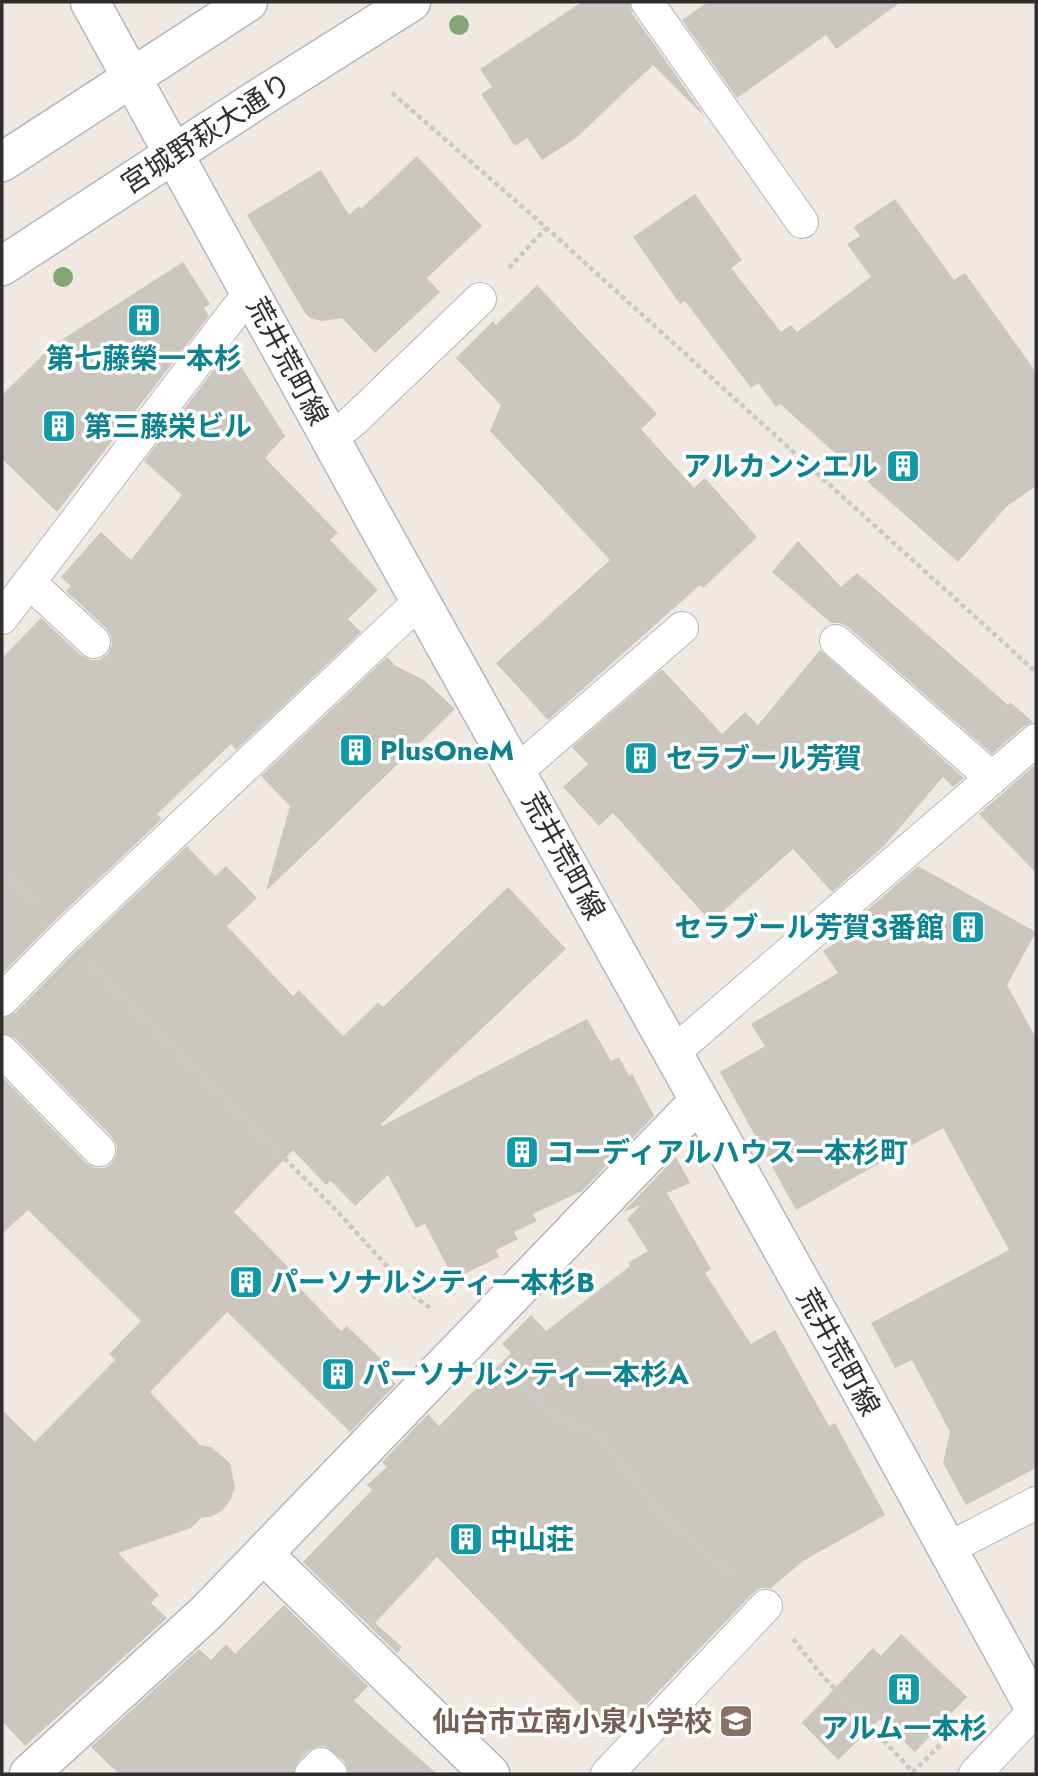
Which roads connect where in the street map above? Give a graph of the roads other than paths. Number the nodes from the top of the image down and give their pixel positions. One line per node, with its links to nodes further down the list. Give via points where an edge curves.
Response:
1 (90, 2): 5 (street, 荒井荒町線)
2 (248, 2): 5 (street)
3 (411, 2): 6 (street, 宮城野萩大通り)
4 (647, 2): 8 (lane)
5 (132, 77): 6 (street, 荒井荒町線); 7 (street)
6 (174, 153): 9 (street, 宮城野萩大通り); 10 (street, 荒井荒町線)
7 (2, 162)
8 (802, 222)
9 (2, 266)
10 (252, 292): 12 (street, 荒井荒町線); 13 (lane)
11 (480, 299): 12 (lane)
12 (330, 439): 14 (street, 荒井荒町線)
13 (29, 582): 15 (lane); 18 (lane)
14 (421, 600): 20 (street, 荒井荒町線); 22 (lane)
15 (2, 618)
16 (682, 628): 20 (lane)
17 (836, 641): 21 (lane)
18 (94, 642)
19 (1036, 740): 21 (lane)
20 (516, 772): 24 (street, 荒井荒町線)
21 (992, 778): 24 (lane)
22 (2, 1000)
23 (2, 1051): 26 (lane)
24 (674, 1052): 25 (street, 荒井荒町線)
25 (699, 1101): 28 (street, 荒井荒町線); 29 (street)
26 (99, 1150)
27 (1036, 1503): 28 (lane)
28 (947, 1549): 31 (street, 荒井荒町線)
29 (263, 1554): 32 (street, via 207,1612); 35 (street)
30 (766, 1606): 36 (lane)
31 (1036, 1711): 37 (lane)
32 (29, 1774)
33 (311, 1774): 34 (lane, via 321,1764)
34 (331, 1774)
35 (490, 1774)
36 (607, 1774)
37 (975, 1774)

